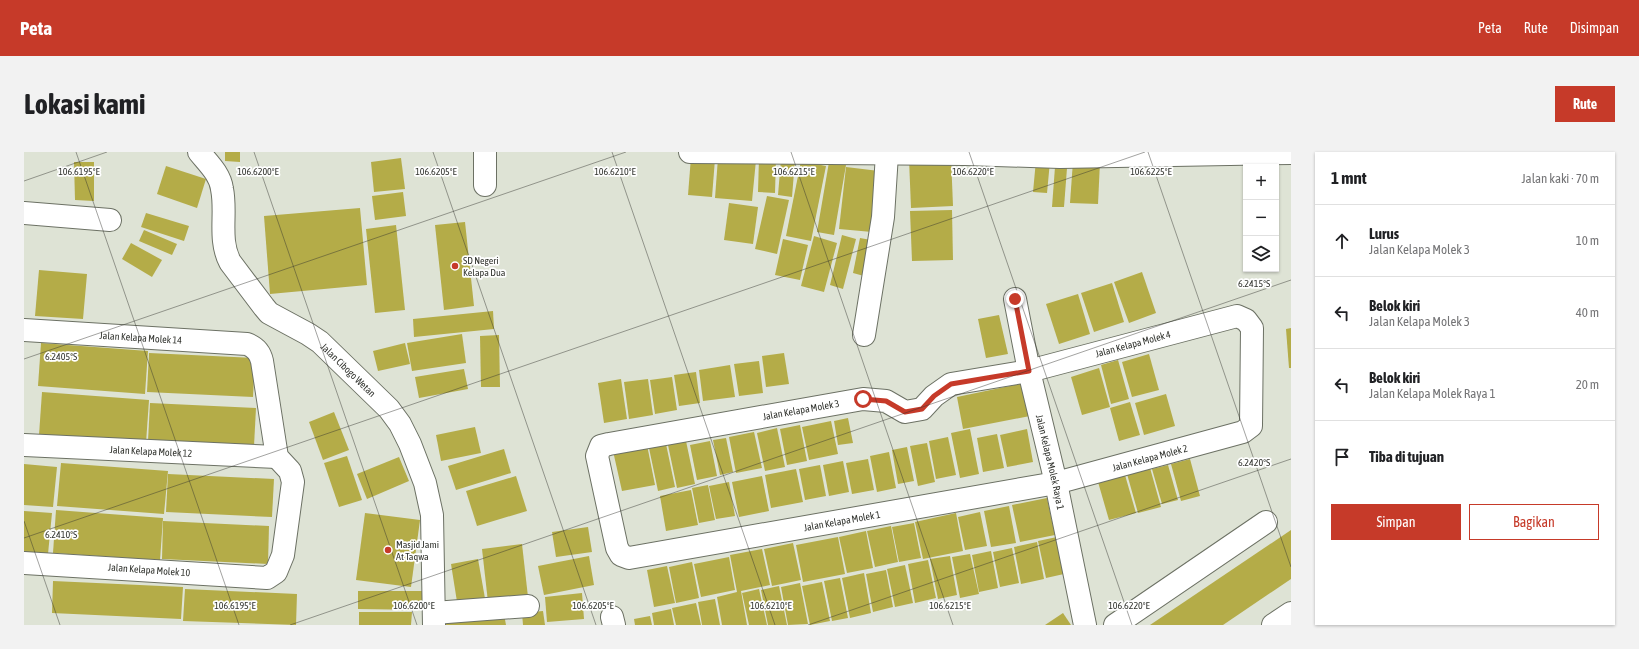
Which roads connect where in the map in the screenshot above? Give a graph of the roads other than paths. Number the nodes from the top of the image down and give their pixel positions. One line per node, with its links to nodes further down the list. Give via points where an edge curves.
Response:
1 (199, 152): 24 (street, Jalan Cibogo Wetan, via 214,170 223,190 226,255 259,301 269,313 320,342 385,404 400,424 424,483 432,515)
2 (485, 152): 8 (street)
3 (690, 152): 4 (street)
4 (771, 152): 6 (street)
5 (1291, 153): 7 (street)
6 (887, 154): 7 (street); 13 (street, via 883,217)
7 (1060, 154)
8 (485, 185)
9 (24, 213): 10 (street)
10 (110, 220)
11 (1015, 299): 14 (street, Jalan Kelapa Molek Raya 1)
12 (24, 330): 17 (street, Jalan Kelapa Molek 14, via 247,344 256,348 262,361)
13 (864, 335)
14 (1029, 371): 15 (street, Jalan Kelapa Molek 4, via 1236,316 1246,320 1252,328 1251,426); 18 (street, Jalan Kelapa Molek Raya 1); 20 (street, Jalan Kelapa Molek 3, via 951,384 934,396 922,409 905,412 886,401 863,399 601,446 598,456 618,548 621,555)
15 (1243, 432): 18 (street, Jalan Kelapa Molek 2)
16 (24, 444): 17 (street, Jalan Kelapa Molek 12)
17 (277, 457): 21 (street, Jalan Kelapa Molek 10, via 290,471 293,482 283,555 280,566 267,578)
18 (1056, 483): 20 (street, Jalan Kelapa Molek 1); 25 (street, Jalan Kelapa Molek Raya 1)
19 (1266, 522): 26 (street)
20 (629, 558)
21 (24, 563)
22 (528, 606): 24 (street)
23 (1291, 613): 27 (street)
24 (434, 619)
25 (1085, 625)
26 (1115, 625)
27 (1273, 625)

